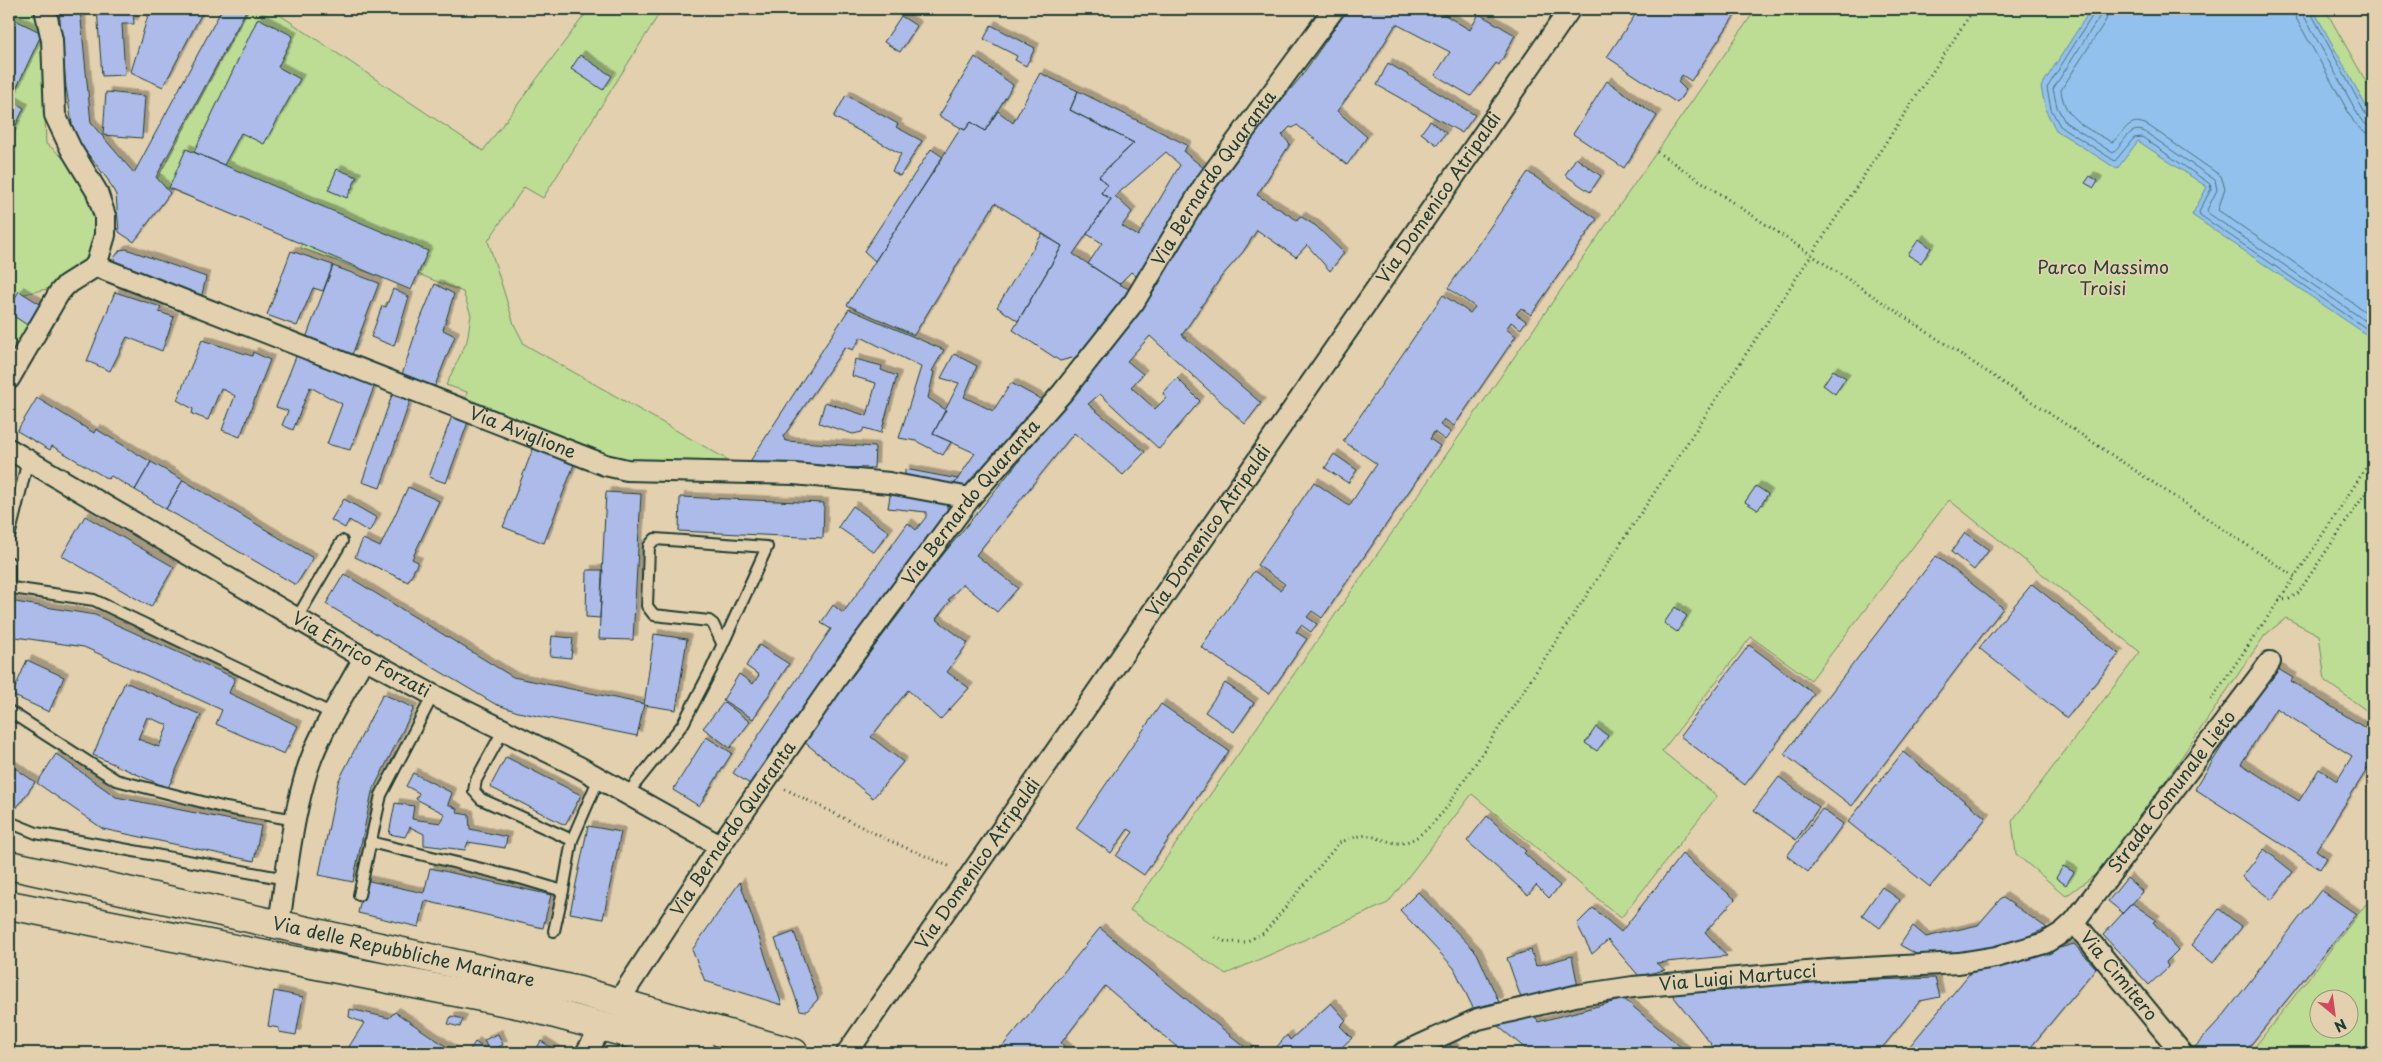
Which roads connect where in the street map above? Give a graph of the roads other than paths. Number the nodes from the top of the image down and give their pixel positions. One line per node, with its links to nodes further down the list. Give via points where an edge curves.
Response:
1 (45, 9): 4 (street, via 52,40 55,115 97,192 106,216 105,235)
2 (1334, 9): 8 (street, Via Bernardo Quaranta, via 1205,184 1134,302 1063,392)
3 (1570, 9): 40 (street, Via Domenico Atripaldi)
4 (96, 266): 5 (street, via 66,284 59,293); 8 (street, Via Aviglione, via 605,465 627,470 794,474 870,481)
5 (9, 379)
6 (9, 449): 7 (street, Via Enrico Forzati)
7 (28, 460): 9 (lane); 12 (street, Via Enrico Forzati)
8 (970, 498): 26 (street, Via Bernardo Quaranta, via 843,670)
9 (9, 537)
10 (342, 541): 12 (lane)
11 (9, 562): 18 (lane, via 9,585 12,588 94,600)
12 (297, 618): 14 (street, Via Enrico Forzati)
13 (722, 643): 13 (lane, via 767,547 655,539 649,546 647,606 654,615 709,621 714,624); 21 (lane, via 683,724)
14 (364, 658): 16 (street, Via Enrico Forzati); 18 (street)
15 (2270, 662): 32 (street, Strada Comunale Lieto)
16 (433, 695): 19 (street, Via Enrico Forzati); 25 (lane, via 381,795)
17 (9, 711): 22 (lane, via 116,780 226,808)
18 (333, 714): 22 (street, via 304,780)
19 (504, 729): 20 (street, Via Enrico Forzati); 24 (lane, via 476,780 474,791 481,798)
20 (599, 778): 21 (street, Via Enrico Forzati); 24 (lane)
21 (628, 794): 26 (street, Via Enrico Forzati)
22 (296, 820): 28 (street)
23 (9, 822): 28 (lane, via 36,833)
24 (572, 840): 29 (lane)
25 (370, 842): 29 (lane); 30 (lane)
26 (720, 846): 35 (street, Via Bernardo Quaranta)
27 (9, 865): 33 (main road, Via delle Repubbliche Marinare)
28 (286, 879): 33 (street)
29 (563, 892): 34 (lane)
30 (358, 895)
31 (9, 905): 36 (main road, Via delle Repubbliche Marinare, via 522,1005)
32 (2074, 922): 41 (street, Via Luigi Martucci, via 2045,943 1959,964 1829,970 1633,987 1580,995 1478,1019); 42 (street, Via Cimitero)
33 (279, 924): 35 (main road, Via delle Repubbliche Marinare)
34 (554, 932)
35 (618, 1002): 36 (main road); 39 (main road, Via delle Repubbliche Marinare)
36 (603, 1025): 37 (street); 38 (main road, Via delle Repubbliche Marinare)
37 (586, 1053)
38 (701, 1053)
39 (794, 1053)
40 (848, 1053)
41 (1402, 1053)
42 (2182, 1053)

